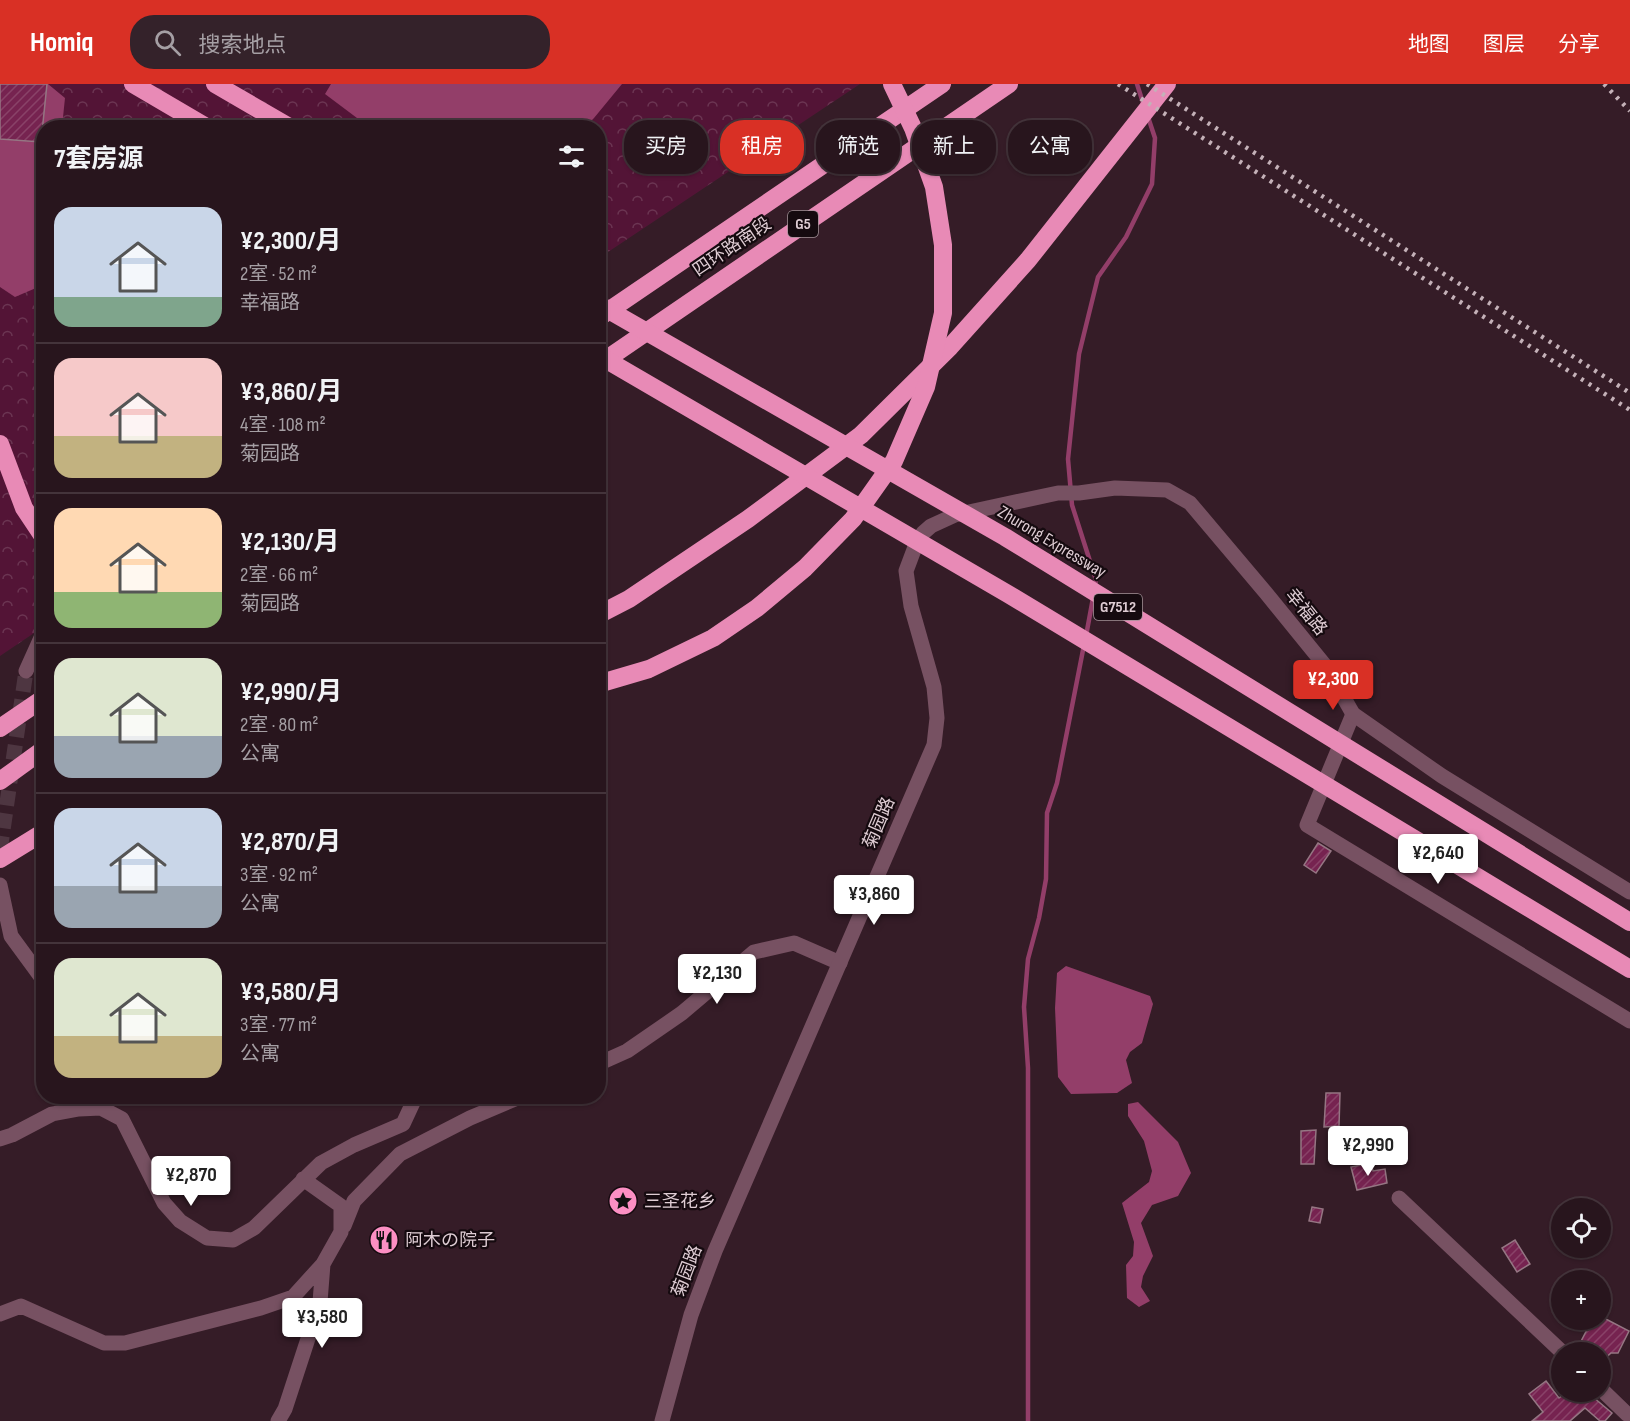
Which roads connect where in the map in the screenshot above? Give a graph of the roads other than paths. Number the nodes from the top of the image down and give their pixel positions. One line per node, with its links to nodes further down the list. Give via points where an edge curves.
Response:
1 (133, 84): 7 (highway)
2 (215, 84): 8 (highway)
3 (892, 84): 19 (highway, bridge, via 934,187 943,245 943,313 926,387 894,461 853,519 805,568 757,608 713,638 649,669)
4 (942, 84): 10 (highway, 四环路南段 / G5)
5 (1009, 84): 11 (highway, 四环路南段 / G5)
6 (1167, 84): 16 (highway, via 1028,260 950,347 861,435 748,519)
7 (194, 120)
8 (277, 120)
9 (606, 309): 30 (highway, Zhurong Expressway / G7512, bridge, via 1005,537)
10 (606, 313)
11 (606, 360)
12 (606, 360): 25 (highway, G7512, bridge)
13 (0, 444): 15 (highway, via 24,508)
14 (1058, 493): 21 (street, 幸福路, via 1115,488 1167,490 1190,503 1327,668); 31 (street, 菊园路, via 955,515 922,533 915,547 906,571 911,606 934,687 934,745)
15 (36, 525)
16 (606, 611)
17 (36, 649): 18 (street)
18 (26, 671)
19 (606, 682)
20 (36, 703): 22 (highway)
21 (1353, 714): 25 (street); 29 (street, 幸福路, via 1442,776)
22 (0, 728)
23 (36, 755): 24 (highway)
24 (0, 781)
25 (1324, 784): 32 (highway, G7512, bridge); 34 (street, via 1307,825)
26 (36, 837): 27 (highway)
27 (0, 859)
28 (0, 885): 33 (street, via 11,936)
29 (1630, 892)
30 (1630, 922)
31 (840, 963): 35 (street, via 794,943 754,952 682,1013 627,1051); 48 (street, 菊园路, via 715,1251 691,1315)
32 (1630, 969)
33 (36, 970)
34 (1630, 1021)
35 (606, 1060)
36 (412, 1104): 39 (street, via 403,1124 321,1163)
37 (503, 1104): 41 (street, via 400,1154 354,1201)
38 (0, 1140): 39 (street, via 52,1114 101,1108 122,1119 164,1203 180,1221 207,1238 233,1240 254,1228)
39 (303, 1179): 41 (street, via 341,1206)
40 (1399, 1198): 44 (street)
41 (342, 1232): 42 (street)
42 (323, 1264): 43 (street, via 293,1297 125,1343 104,1343 21,1306); 47 (street, via 320,1302)
43 (0, 1314)
44 (1551, 1342)
45 (1611, 1398): 46 (street)
46 (1630, 1414)
47 (278, 1421)
48 (662, 1421)

